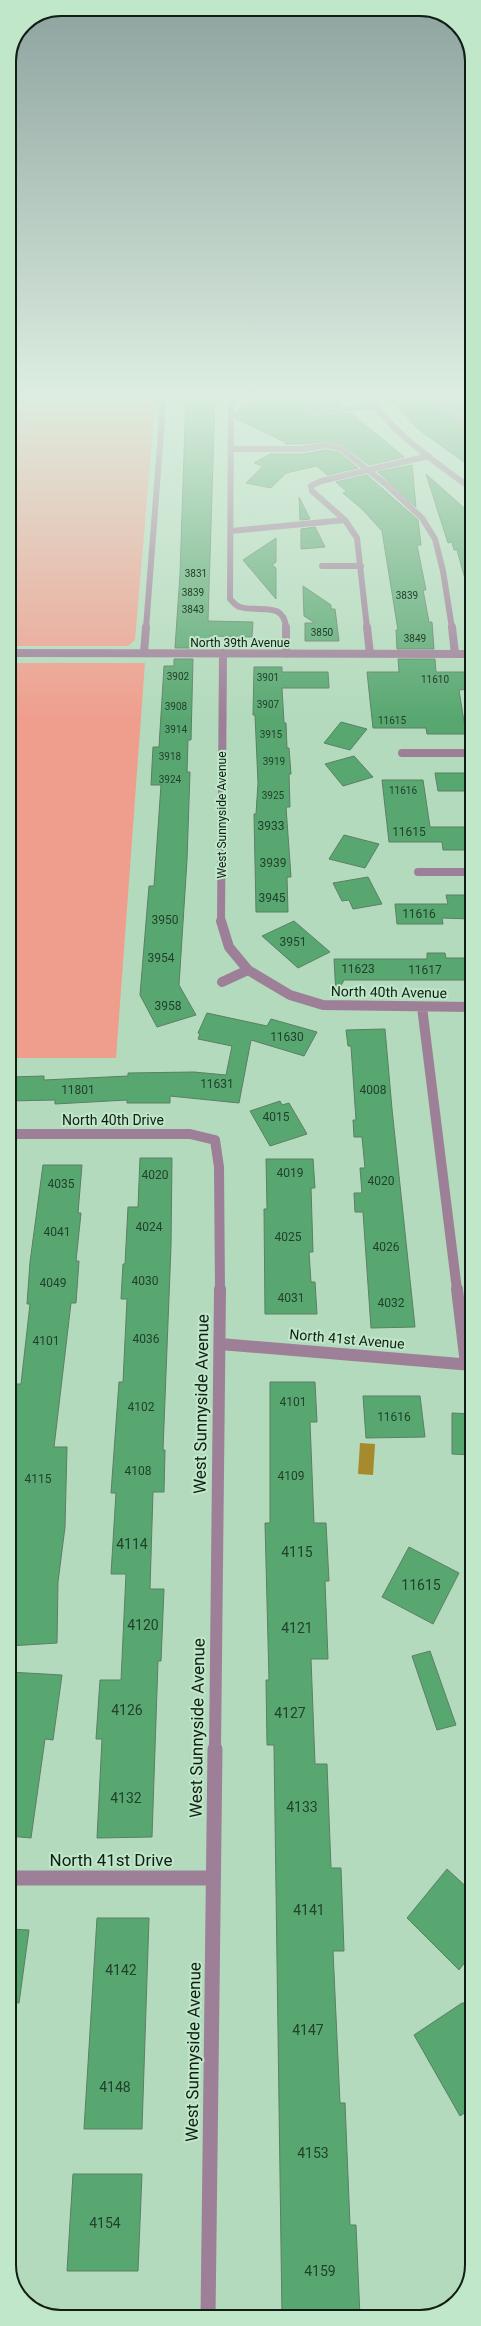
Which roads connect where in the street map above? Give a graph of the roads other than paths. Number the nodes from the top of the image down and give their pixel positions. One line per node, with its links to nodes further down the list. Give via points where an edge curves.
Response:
1 (156, 502): 10 (street)
2 (231, 502): 6 (street)
3 (324, 502): 5 (street)
4 (405, 502): 14 (street, via 428,526 438,548)
5 (345, 520): 6 (street); 8 (street, via 357,538)
6 (231, 531): 12 (street, via 231,602 242,608 281,613 285,620)
7 (322, 566): 8 (street)
8 (361, 566): 13 (street)
9 (16, 653): 10 (street, North 39th Avenue)
10 (144, 653): 11 (street, North 39th Avenue)
11 (223, 653): 12 (street, North 39th Avenue); 20 (street, West Sunnyside Avenue, via 221,921 229,947)
12 (286, 654): 13 (street, North 39th Avenue)
13 (370, 654): 14 (street, North 39th Avenue)
14 (455, 654): 15 (street, North 39th Avenue)
15 (465, 654)
16 (402, 753): 17 (street)
17 (465, 753)
18 (418, 872): 19 (street)
19 (465, 872)
20 (248, 970): 21 (street); 22 (street, North 40th Avenue, via 290,994 323,1004)
21 (222, 982)
22 (422, 1007): 23 (street, North 40th Avenue); 26 (street)
23 (465, 1007)
24 (16, 1134): 25 (street, North 40th Drive, via 190,1134)
25 (215, 1140): 27 (street, West Sunnyside Avenue, via 219,1167)
26 (465, 1335)
27 (220, 1344): 28 (street, North 41st Avenue); 30 (street, West Sunnyside Avenue)
28 (465, 1365)
29 (16, 1878): 30 (street, North 41st Drive)
30 (213, 1878): 31 (street, West Sunnyside Avenue)
31 (208, 2310)

